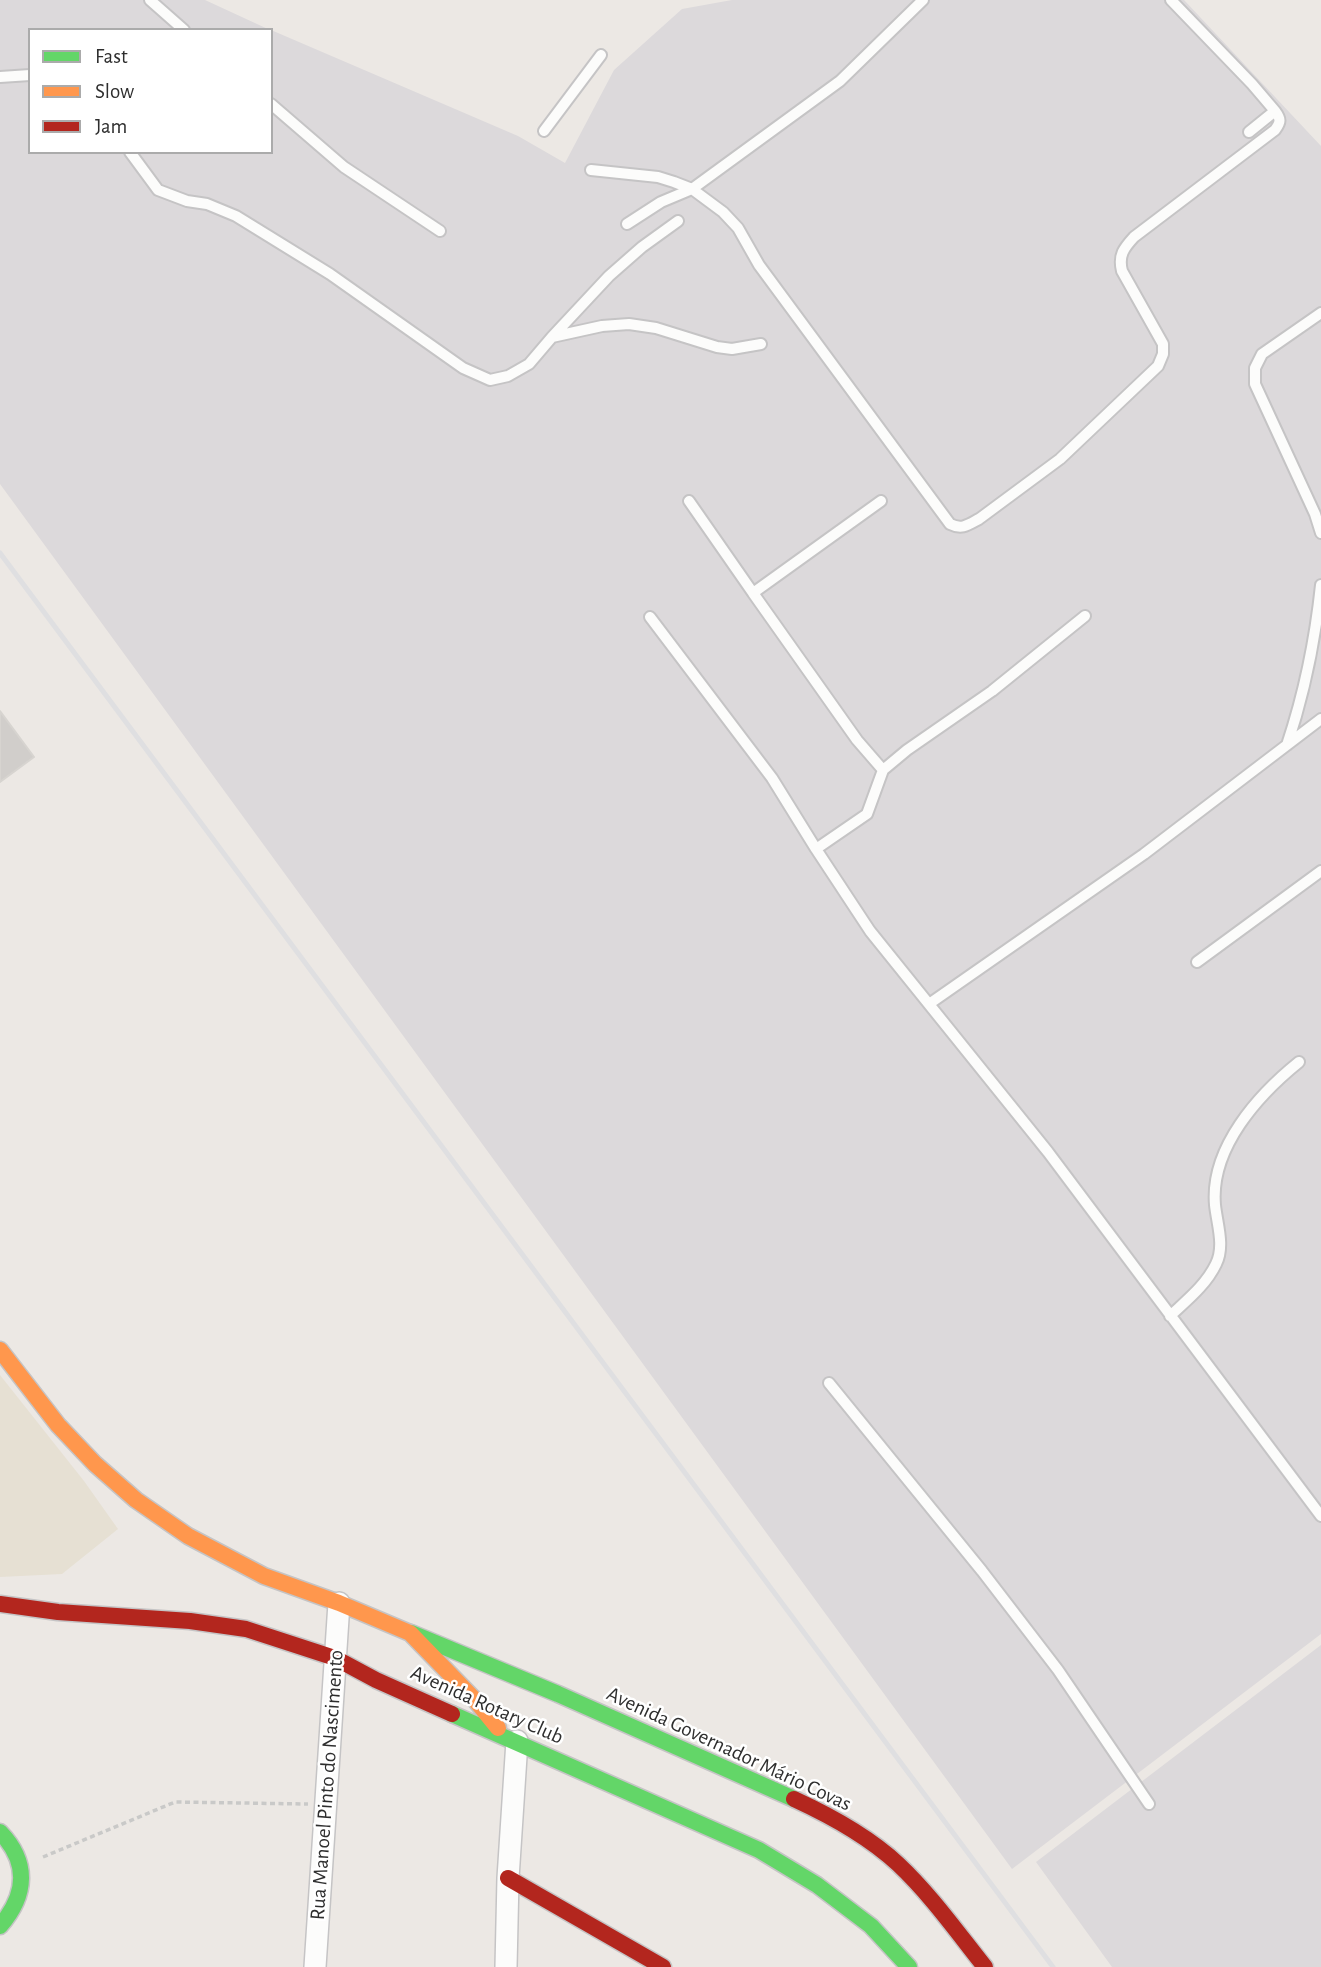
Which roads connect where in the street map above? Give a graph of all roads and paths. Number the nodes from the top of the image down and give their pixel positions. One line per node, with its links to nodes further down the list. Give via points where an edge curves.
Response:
1 (150, 0): 4 (lane)
2 (923, 0): 14 (lane, via 839,81)
3 (1171, 0): 9 (lane)
4 (182, 28)
5 (601, 55): 10 (lane)
6 (28, 75): 7 (lane)
7 (0, 76)
8 (273, 106): 17 (lane, via 344,167)
9 (1275, 111): 11 (lane); 14 (lane, via 1280,123 1275,130 1123,250 1122,271 1163,344 1158,366 1060,459 966,527 950,524 758,265 738,228)
10 (544, 131)
11 (1249, 132)
12 (131, 154): 19 (lane, via 158,190 236,216 330,274 463,368 490,380 529,365)
13 (592, 170): 14 (lane, via 658,177)
14 (692, 189): 16 (lane)
15 (678, 222): 19 (lane, via 609,276)
16 (627, 224)
17 (440, 231)
18 (1321, 313): 23 (lane, via 1262,354 1255,368 1255,384)
19 (552, 337): 20 (lane, via 629,324 717,348)
20 (761, 344)
21 (689, 501): 26 (lane)
22 (881, 501): 26 (lane)
23 (1318, 512): 24 (lane)
24 (1321, 533)
25 (1321, 585): 30 (lane, via 1311,660)
26 (753, 593): 31 (lane)
27 (1084, 616): 31 (lane, via 992,691)
28 (650, 617): 32 (lane, via 772,778)
29 (1321, 719): 30 (lane)
30 (1287, 745): 35 (lane, via 1143,854)
31 (883, 770): 32 (lane, via 867,814)
32 (816, 849): 35 (lane, via 870,931)
33 (1321, 871): 34 (lane)
34 (1197, 962)
35 (929, 1004): 37 (lane, via 1048,1152)
36 (1299, 1062): 37 (lane, via 1259,1098 1224,1154 1215,1183 1221,1235 1218,1261 1204,1283)
37 (1170, 1316): 40 (lane)
38 (0, 1350): 41 (main road, Avenida Governador Mário Covas, via 58,1425 136,1500 227,1558)
39 (829, 1383): 50 (lane, via 1058,1671)
40 (1321, 1516)
41 (339, 1603): 43 (main road, Avenida Governador Mário Covas); 45 (street, Rua Manoel Pinto do Nascimento)
42 (0, 1604): 45 (main road, Avenida Rotary Club, via 246,1629)
43 (410, 1633): 44 (main road); 48 (main road); 59 (main road, Avenida Governador Mário Covas, via 636,1728 845,1825 884,1852)
44 (410, 1655)
45 (335, 1658): 47 (main road, Avenida Rotary Club); 49 (street, Rua Manoel Pinto do Nascimento)
46 (394, 1674): 47 (main road)
47 (376, 1680): 48 (main road, Avenida Rotary Club)
48 (510, 1738): 53 (street); 58 (main road, Avenida Rotary Club, via 759,1850 817,1885 871,1926)
49 (326, 1804): 52 (path, via 175,1802); 55 (street, Rua Manoel Pinto do Nascimento)
50 (1149, 1804)
51 (0, 1832): 52 (main road, via 9,1839)
52 (21, 1866): 54 (main road, via 21,1895)
53 (508, 1878): 56 (street); 57 (main road)
54 (0, 1926)
55 (315, 1967)
56 (506, 1967)
57 (663, 1967)
58 (909, 1967)
59 (985, 1967)

